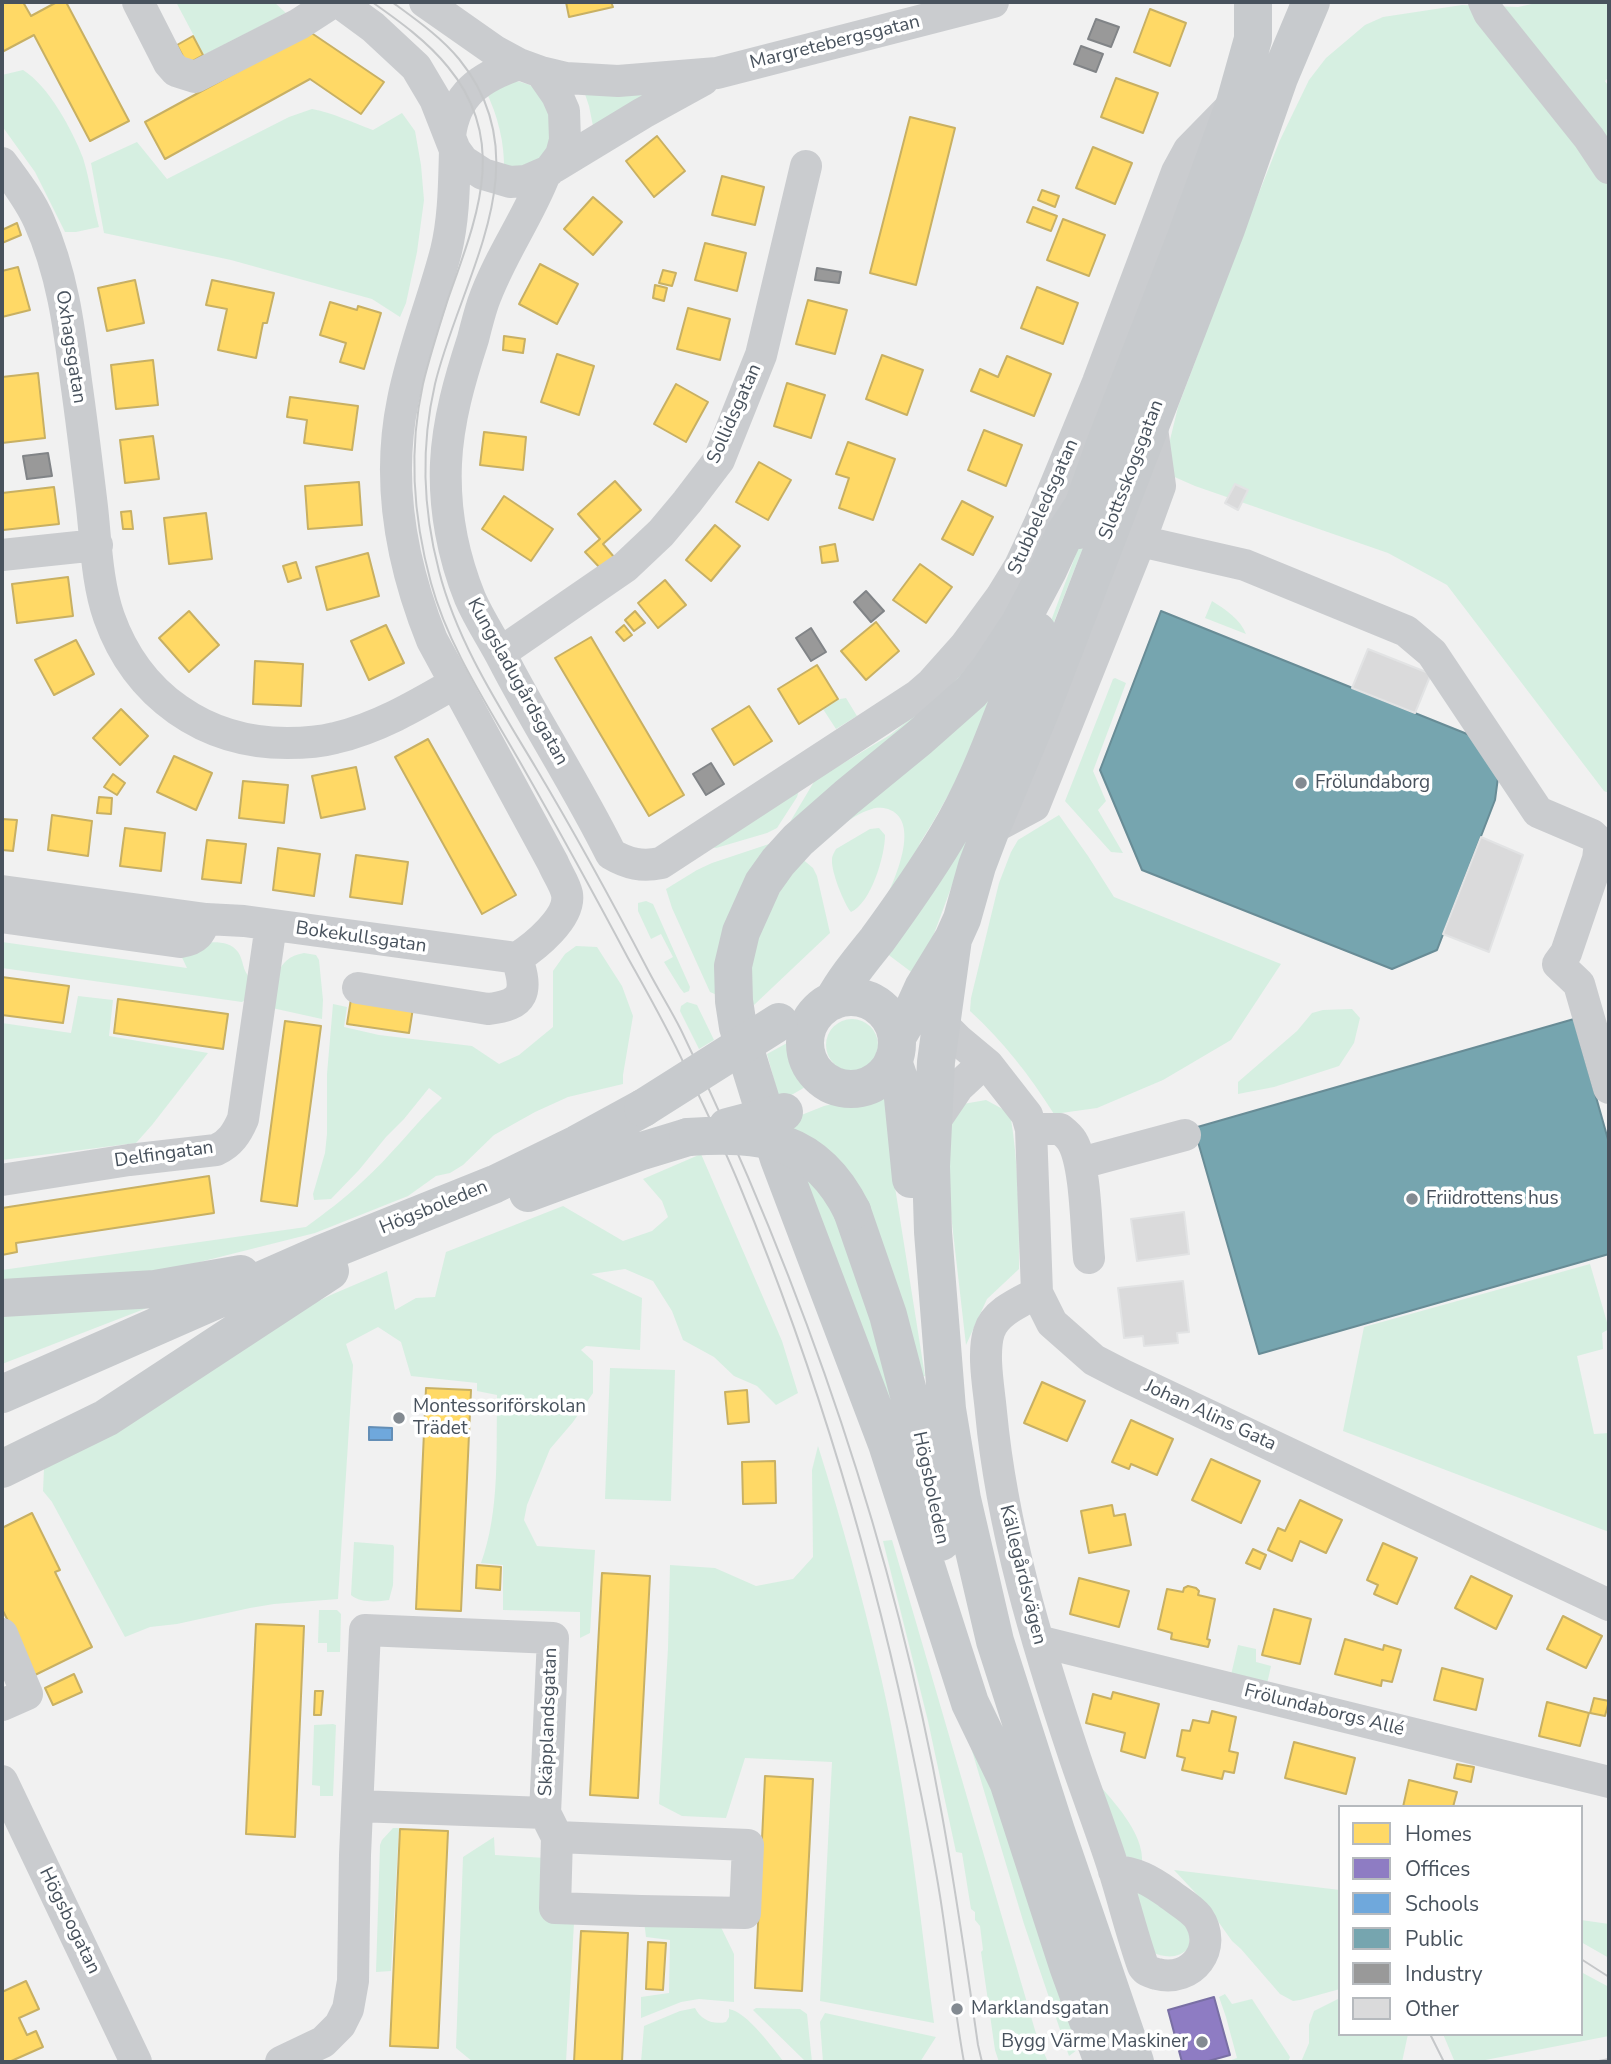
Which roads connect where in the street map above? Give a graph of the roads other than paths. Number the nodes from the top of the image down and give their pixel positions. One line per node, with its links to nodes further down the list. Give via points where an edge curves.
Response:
1 (138, 2): 2 (street, via 169,63 176,71 195,77)
2 (334, 2)
3 (339, 2): 12 (street, via 416,67)
4 (425, 2): 9 (street, via 495,51)
5 (993, 2): 10 (street, Margretebergsgatan)
6 (1253, 2): 11 (main road, Slottsskogsgatan, via 1253,39)
7 (1311, 2): 17 (main road, Slottsskogsgatan)
8 (1484, 2): 15 (street)
9 (530, 68): 10 (street, Margretebergsgatan, via 566,78 618,81); 12 (street, via 493,74 476,85 452,117); 16 (street, via 557,95 564,111 565,140)
10 (717, 73): 16 (street, Margretebergsgatan)
11 (1235, 103): 18 (main road, Slottsskogsgatan); 26 (street, Stubbeledsgatan, via 1189,150 1177,172 1050,499 1020,566 965,646 932,683 890,714 796,756)
12 (452, 143): 16 (street, via 463,161 497,179 526,181); 23 (street, via 453,206 446,250 403,401 396,492 401,541 417,603)
13 (2, 163): 20 (street, Oxhagsgatan, via 39,220 63,294)
14 (806, 166): 22 (street, Sollidsgatan, via 761,355 719,460 661,533 628,565)
15 (1609, 168)
16 (550, 170): 22 (street, Kungsladugårdsgatan, via 483,303 455,397 447,443 446,492 455,550 471,600)
17 (1151, 420): 19 (street, via 1160,485); 24 (main road, Slottsskogsgatan)
18 (1083, 506): 34 (main road, Slottsskogsgatan, via 1076,539 962,809 909,896); 37 (main road, Slottsskogsgatan, via 1020,623 971,692 798,840 763,883 741,932 733,966 738,1027)
19 (1140, 541): 24 (street, via 1034,806); 25 (street, via 1245,565 1406,631 1432,653 1538,812)
20 (97, 545): 21 (street); 23 (street, Oxhagsgatan, via 109,617 127,654 163,698 212,730 267,743 334,739 385,721)
21 (2, 555)
22 (500, 653): 26 (street, Kungsladugårdsgatan, via 611,854 633,864)
23 (455, 684): 32 (street, via 567,894 556,924)
24 (991, 829): 31 (main road, Slottsskogsgatan)
25 (1604, 843): 41 (street, via 1566,953 1558,964 1579,984)
26 (661, 863)
27 (2, 891): 29 (street, Bokekullsgatan)
28 (2, 917): 29 (street, via 180,942 199,935)
29 (206, 919): 30 (street, Bokekullsgatan)
30 (271, 925): 32 (street, Bokekullsgatan); 47 (street, Delfingatan, via 243,1119 225,1146)
31 (953, 939): 35 (main road, Slottsskogsgatan); 36 (main road, Slottsskogsgatan, via 923,988)
32 (517, 958): 33 (street, via 522,991 510,1006 488,1009)
33 (358, 988)
34 (825, 1007): 36 (main road, Högsboleden, via 855,997 876,1004 889,1016); 40 (main road, via 807,1031 807,1057 818,1074); 49 (main road, Högsboleden, bridge, via 779,1022 577,1144)
35 (941, 1023): 38 (main road, Slottsskogsgatan); 39 (street, Johan Alins Gata, via 988,1065)
36 (895, 1050): 38 (street); 40 (main road, Högsboleden, via 883,1075 869,1085 853,1089); 54 (main road, Högsboleden, via 934,1383 946,1452)
37 (749, 1062): 61 (main road, Högsboleden, via 779,1159 887,1444 970,1703)
38 (936, 1062): 39 (street); 42 (main road, Högsboleden)
39 (986, 1077): 42 (street, via 958,1087); 43 (street, Johan Alins Gata, via 1019,1103)
40 (836, 1086): 45 (main road, Högsboleden, bridge, via 816,1100 784,1112)
41 (1609, 1088)
42 (933, 1124): 54 (main road, Högsboleden, via 935,1259 947,1409)
43 (1031, 1129): 46 (street, via 1060,1129 1071,1138); 50 (street, Johan Alins Gata)
44 (1185, 1135): 46 (street)
45 (688, 1137): 49 (main road, Högsboleden); 61 (main road, Högsboleden, bridge, via 744,1135 787,1145 820,1166 852,1210 888,1315 957,1610)
46 (1081, 1163): 48 (street)
47 (2, 1180)
48 (1089, 1258)
49 (326, 1262): 51 (main road, via 155,1289); 52 (main road, Högsboleden); 53 (main road, via 106,1418)
50 (1037, 1293): 55 (street, Johan Alins Gata, via 1052,1323 1094,1360); 57 (street, Källegårdsvägen, via 995,1320 987,1359 1000,1483)
51 (2, 1298)
52 (2, 1394)
53 (2, 1469)
54 (961, 1499): 68 (main road, Högsboleden, via 995,1641)
55 (1609, 1605)
56 (2, 1634): 58 (street, via 27,1694)
57 (1038, 1641): 60 (street, Frölundaborgs Allé); 64 (street, Källegårdsvägen)
58 (2, 1705)
59 (2, 1781): 65 (street, Högsbogatan)
60 (1609, 1782)
61 (1012, 1790): 67 (main road, Högsboleden)
62 (358, 1806): 63 (street, Skäpplandsgatan); 63 (street, Skäpplandsgatan, via 365,1630 552,1638); 66 (street, Skäpplandsgatan, via 353,1981 348,2010 323,2042)
63 (551, 1825): 63 (street, via 748,1845 745,1913 555,1908)
64 (1114, 1871)
65 (136, 2062)
66 (281, 2062)
67 (1103, 2062)
68 (1135, 2062)

